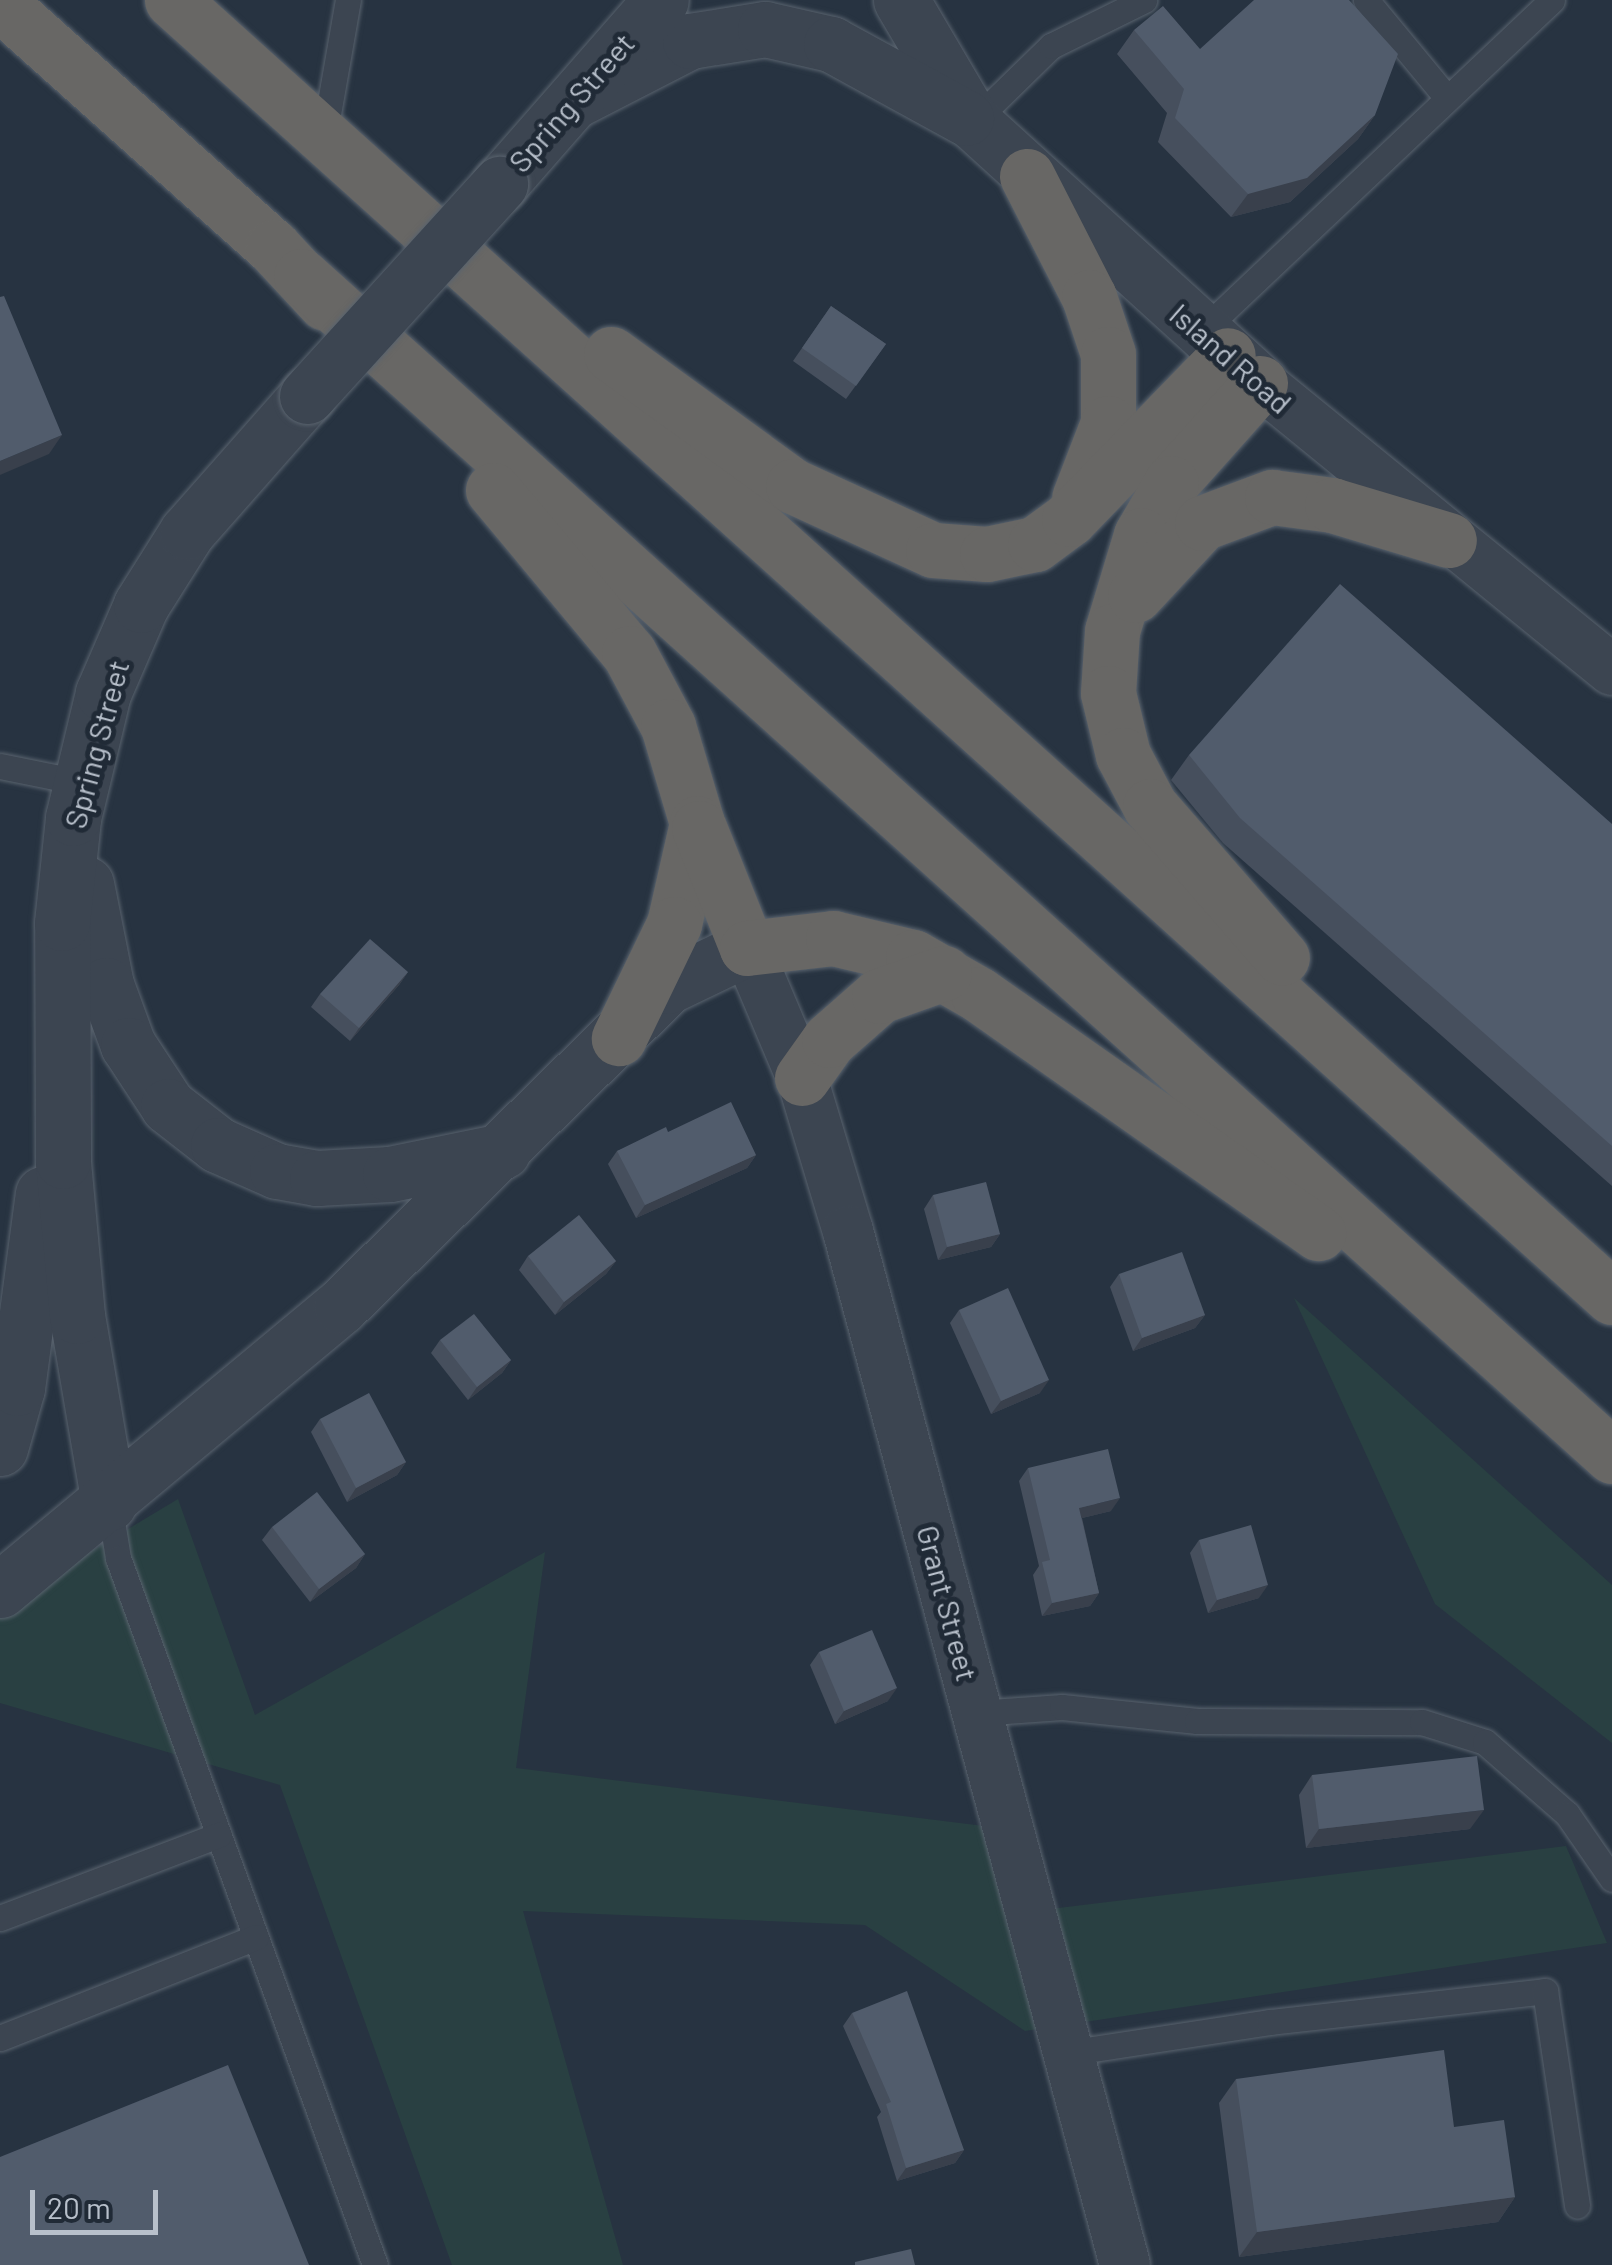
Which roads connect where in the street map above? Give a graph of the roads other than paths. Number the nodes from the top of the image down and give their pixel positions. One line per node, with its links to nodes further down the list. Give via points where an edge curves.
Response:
1 (172, 0): 12 (highway)
2 (348, 0): 12 (lane)
3 (901, 0): 11 (street, Island Road)
4 (1144, 0): 11 (lane, via 1051,46)
5 (1366, 0): 9 (lane)
6 (1552, 0): 9 (lane)
7 (0, 3): 15 (highway)
8 (653, 5): 10 (street, Spring Street)
9 (1447, 98): 16 (lane)
10 (575, 100): 11 (street, via 690,42 765,29 831,44); 22 (street, Spring Street, bridge, via 239,468 161,571 104,694)
11 (973, 122): 13 (street, Island Road)
12 (324, 137): 14 (highway)
13 (1027, 176): 16 (street, Island Road); 17 (highway, via 1089,297 1108,354 1108,423)
14 (381, 188): 17 (highway, via 793,486 868,524 933,550 986,554 1035,544); 30 (highway)
15 (301, 276): 23 (highway, via 612,630 668,726); 32 (highway)
16 (1230, 357): 17 (highway); 18 (street, Island Road); 19 (highway, via 1130,563)
17 (1069, 519)
18 (1450, 540): 19 (highway, via 1311,500 1249,502 1182,539 1146,577); 20 (street, Island Road)
19 (1112, 631): 30 (highway, via 1113,726 1150,806)
20 (1612, 670)
21 (0, 766): 22 (lane)
22 (76, 800): 27 (street, Spring Street, via 62,923); 29 (street, via 116,1017 146,1079 192,1126 246,1160 316,1178 390,1174)
23 (697, 822): 24 (highway); 26 (highway, via 674,924)
24 (747, 948): 25 (highway, via 833,938 890,948); 26 (street, via 668,986); 28 (street, Grant Street)
25 (944, 973): 28 (highway, via 879,996 829,1040); 32 (highway)
26 (619, 1038): 29 (street)
27 (61, 1048): 33 (street, via 23,1351); 35 (street, Spring Street, via 69,1242)
28 (802, 1078): 37 (street, Grant Street)
29 (503, 1151): 35 (street, via 341,1306)
30 (1511, 1206): 31 (highway)
31 (1612, 1297)
32 (1552, 1402): 34 (highway)
33 (0, 1448)
34 (1612, 1456)
35 (109, 1503): 36 (street); 38 (lane, via 118,1558)
36 (0, 1590)
37 (978, 1713): 39 (lane, via 1062,1706 1196,1722 1422,1722 1485,1742 1567,1814); 43 (street, Grant Street)
38 (220, 1835): 40 (lane); 41 (lane)
39 (1612, 1879)
40 (0, 1918)
41 (256, 1937): 42 (lane); 45 (lane)
42 (0, 2038)
43 (1066, 2054): 44 (lane, via 1270,2022 1545,1991); 46 (street, Grant Street)
44 (1577, 2206)
45 (375, 2265)
46 (1126, 2265)

